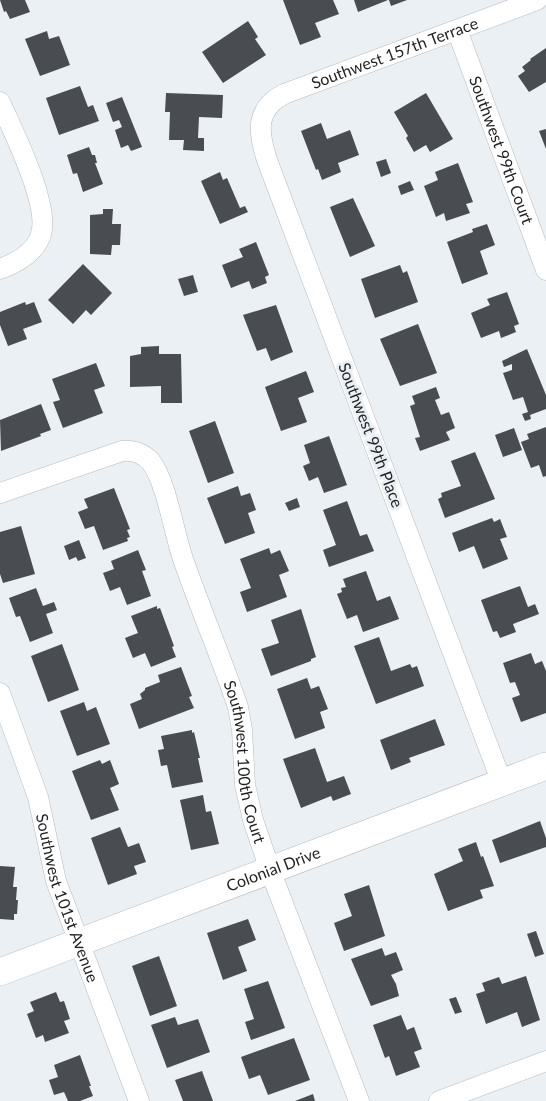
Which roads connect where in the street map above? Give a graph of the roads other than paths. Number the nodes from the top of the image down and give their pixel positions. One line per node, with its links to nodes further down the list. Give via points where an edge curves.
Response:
1 (537, 0): 2 (street, Southwest 157th Terrace)
2 (457, 30): 3 (street, Southwest 157th Terrace); 6 (street, Southwest 99th Court)
3 (284, 94): 10 (street, Southwest 99th Place, via 271,103 261,119 263,148)
4 (0, 102): 5 (street, via 38,198 43,223 41,235 28,253)
5 (0, 269)
6 (546, 270)
7 (0, 493): 11 (street, Southwest 100th Court, via 117,452 132,451 146,458 154,468 183,560 238,706 248,801)
8 (0, 693): 12 (street, Southwest 101st Avenue, via 38,797 52,867)
9 (546, 766): 10 (street, Colonial Drive)
10 (502, 783): 11 (street, Colonial Drive)
11 (270, 870): 12 (street, Colonial Drive); 16 (street, Southwest 100th Court)
12 (79, 942): 13 (street, Colonial Drive); 15 (street, Southwest 101st Avenue)
13 (0, 972)
14 (546, 1061): 17 (street)
15 (140, 1101)
16 (359, 1101)
17 (439, 1101)

